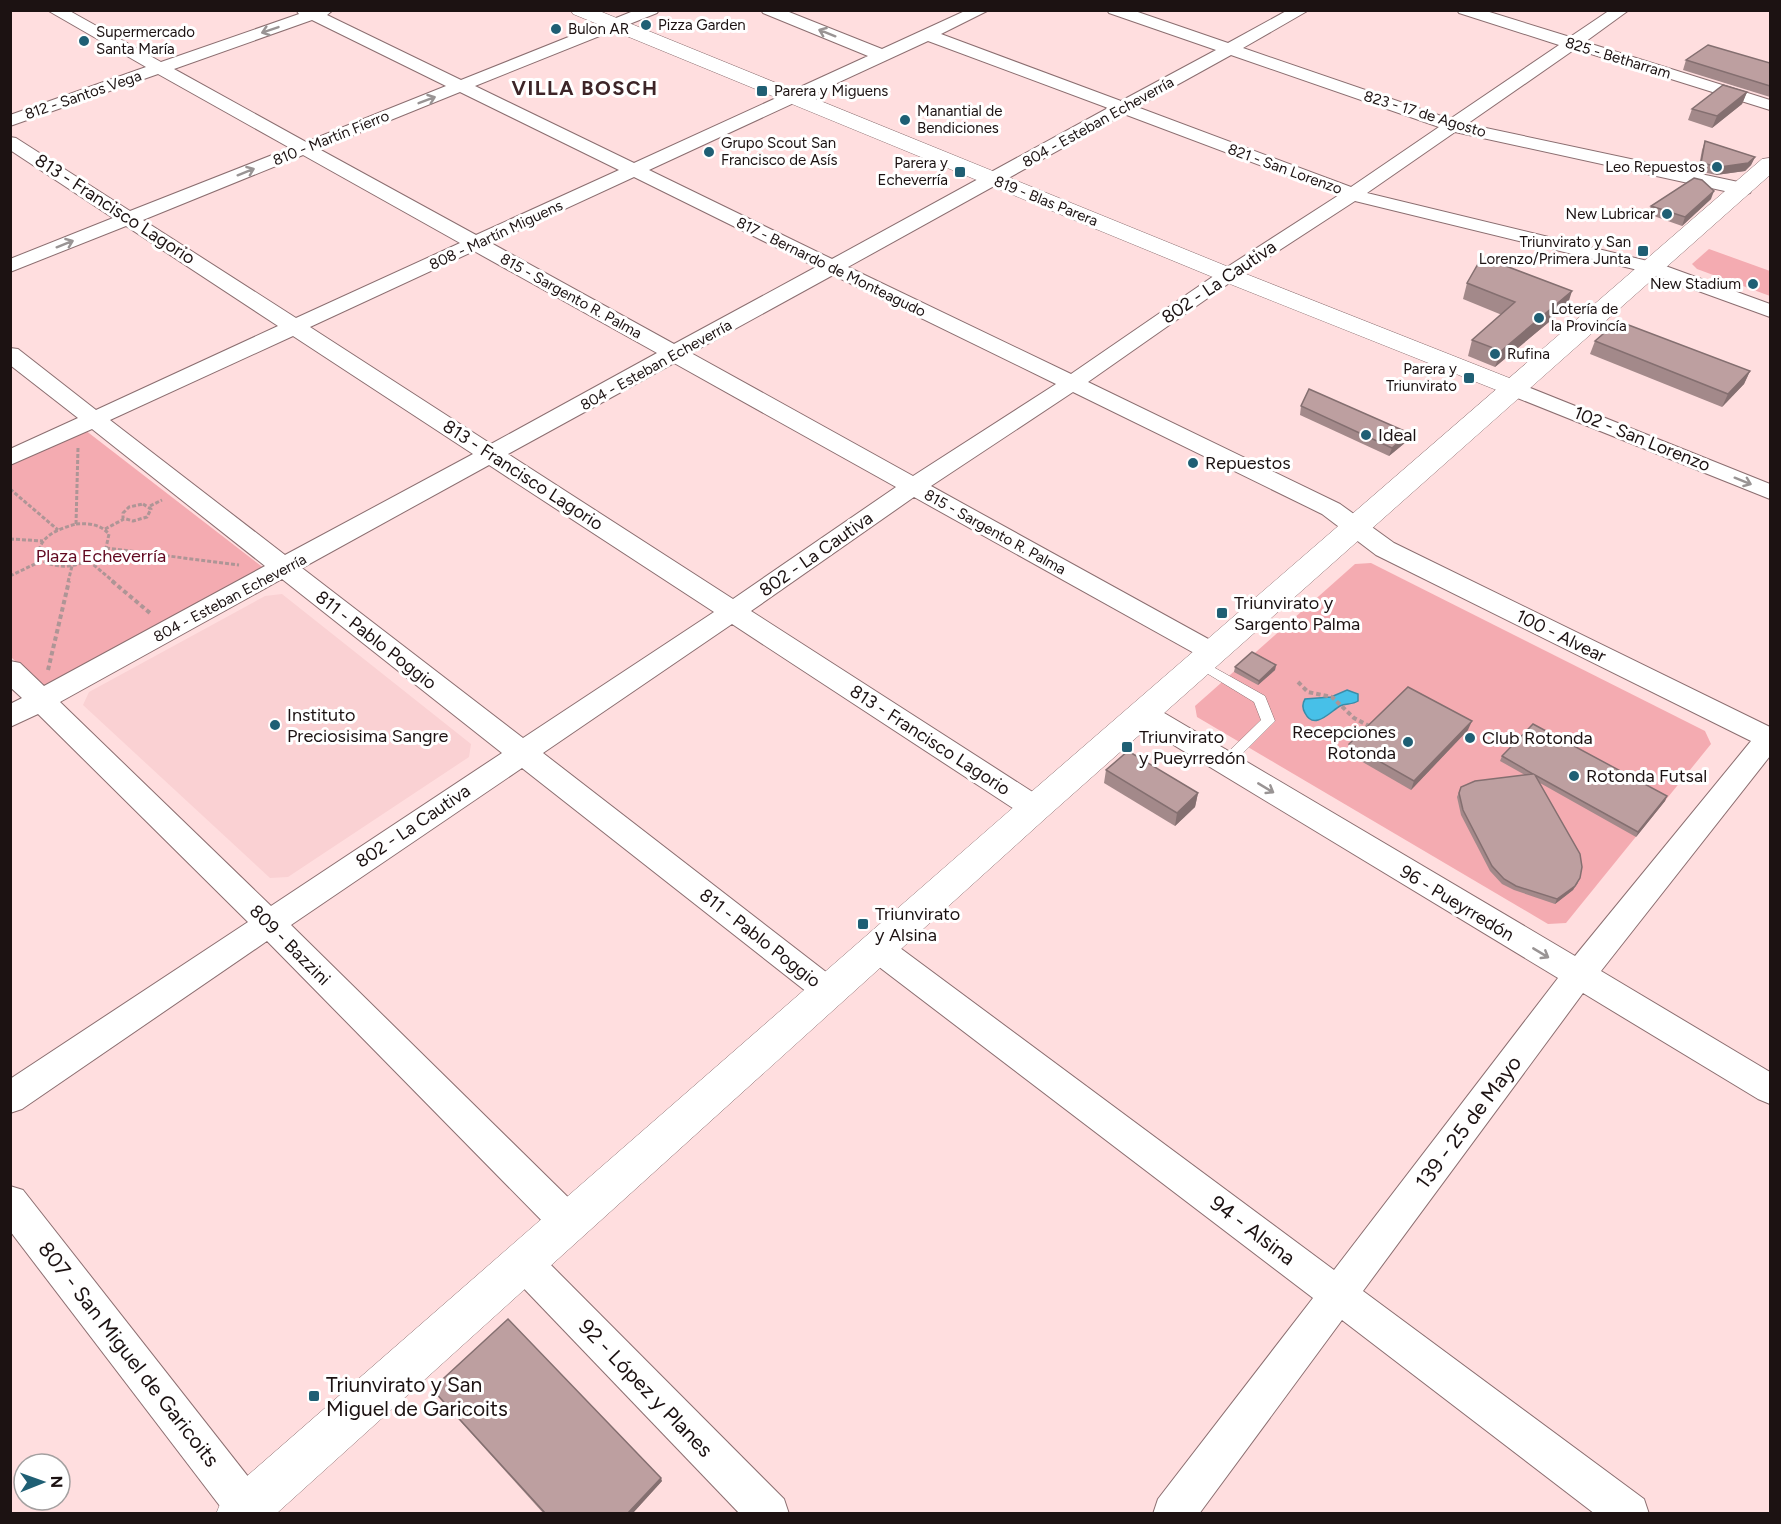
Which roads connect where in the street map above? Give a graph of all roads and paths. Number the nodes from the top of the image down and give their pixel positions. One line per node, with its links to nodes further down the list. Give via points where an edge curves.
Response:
1 (55, 10): 16 (street, 815 - Sargento R. Palma)
2 (580, 10): 11 (main road, 819 - Blas Parera)
3 (651, 10): 11 (street, 810 - Martín Fierro)
4 (769, 10): 15 (street, one-way to 4)
5 (981, 10): 12 (street, 808 - Martín Miguens)
6 (1115, 10): 14 (street, 823 - 17 de Agosto)
7 (1301, 10): 14 (street, 804 - Esteban Echeverría)
8 (1465, 10): 13 (street, 825 - Betharram)
9 (1622, 10): 13 (street, 802 - La Cautiva)
10 (314, 12): 16 (street, 812 - Santos Vega, one-way to 16); 17 (street, 817 - Bernardo de Monteagudo)
11 (615, 25): 17 (street, 810 - Martín Fierro); 18 (main road, 819 - Blas Parera)
12 (928, 35): 15 (street, 808 - Martín Miguens); 20 (street, 821 - San Lorenzo)
13 (1572, 44): 19 (street, 825 - Betharram); 22 (street, 802 - La Cautiva)
14 (1229, 50): 20 (street, 804 - Esteban Echeverría); 22 (street, 823 - 17 de Agosto)
15 (881, 55): 18 (street, 808 - Martín Miguens)
16 (161, 68): 21 (street, 812 - Santos Vega); 24 (street, 815 - Sargento R. Palma)
17 (462, 87): 24 (street, 810 - Martín Fierro, one-way to 17); 26 (street, 817 - Bernardo de Monteagudo)
18 (792, 97): 26 (street, 808 - Martín Miguens); 27 (main road, 819 - Blas Parera)
19 (1770, 105)
20 (1121, 108): 27 (street, 804 - Esteban Echeverría); 29 (street, 821 - San Lorenzo)
21 (10, 120)
22 (1453, 126): 28 (street, 823 - 17 de Agosto); 29 (street, 802 - La Cautiva)
23 (10, 142): 30 (street, 813 - Francisco Lagorio)
24 (305, 148): 30 (street, 810 - Martín Fierro, one-way to 24); 31 (street, 815 - Sargento R. Palma)
25 (1769, 166): 28 (main road)
26 (635, 171): 31 (street, 808 - Martín Miguens); 33 (street, 817 - Bernardo de Monteagudo)
27 (993, 179): 33 (street, 804 - Esteban Echeverría); 35 (main road, 819 - Blas Parera)
28 (1743, 189): 34 (main road)
29 (1353, 194): 34 (street, 821 - San Lorenzo); 35 (street, 802 - La Cautiva)
30 (130, 219): 32 (street, 810 - Martín Fierro, one-way to 30); 37 (street, 813 - Francisco Lagorio)
31 (477, 243): 37 (street, 808 - Martín Miguens); 39 (street, 815 - Sargento R. Palma)
32 (10, 266)
33 (832, 267): 39 (street, 804 - Esteban Echeverría); 40 (street, 817 - Bernardo de Monteagudo)
34 (1653, 268): 36 (street, 821 - San Lorenzo); 41 (main road)
35 (1228, 275): 40 (street, 802 - La Cautiva); 41 (main road, 819 - Blas Parera)
36 (1770, 311)
37 (297, 326): 42 (street, 808 - Martín Miguens); 43 (street, 813 - Francisco Lagorio)
38 (10, 354): 42 (street, 811 - Pablo Poggio)
39 (675, 354): 43 (street, 804 - Esteban Echeverría); 45 (street, 815 - Sargento R. Palma)
40 (1071, 384): 45 (street, 802 - La Cautiva); 50 (street, 817 - Bernardo de Monteagudo, via 1331,509)
41 (1513, 388): 47 (street, 102 - San Lorenzo, one-way to 47); 50 (main road)
42 (85, 423): 44 (street, 808 - Martín Miguens); 49 (path); 59 (street, 811 - Pablo Poggio)
43 (492, 455): 59 (street, 804 - Esteban Echeverría); 61 (street, 813 - Francisco Lagorio)
44 (10, 458)
45 (912, 487): 61 (street, 802 - La Cautiva); 63 (street, 815 - Sargento R. Palma)
46 (10, 489): 52 (path)
47 (1770, 492)
48 (124, 519): 48 (path, via 143,519 151,509 143,504 133,505 123,513); 51 (path)
49 (76, 524): 51 (path); 52 (path)
50 (1356, 526): 63 (main road); 70 (street, 100 - Alvear, via 1385,549)
51 (105, 528): 55 (path, via 109,534)
52 (58, 530): 54 (path)
53 (10, 539): 54 (path)
54 (42, 541): 56 (path, via 37,554)
55 (106, 548): 57 (path); 59 (path, via 252,566)
56 (41, 561): 58 (path, via 55,567); 60 (path)
57 (89, 561): 58 (path); 62 (path)
58 (72, 566): 66 (path)
59 (275, 574): 62 (street, 804 - Esteban Echeverría); 71 (street, 811 - Pablo Poggio)
60 (10, 576)
61 (732, 612): 71 (street, 802 - La Cautiva); 73 (street, 813 - Francisco Lagorio)
62 (170, 631): 66 (street, 804 - Esteban Echeverría)
63 (1205, 658): 67 (main road); 72 (lane, via 1260,699 1268,721)
64 (10, 670): 66 (street, 809 - Bazzini)
65 (1298, 682): 69 (path, via 1308,692 1330,694 1341,701 1351,716)
66 (41, 700): 68 (street, 804 - Esteban Echeverría); 74 (street, 809 - Bazzini)
67 (1144, 714): 72 (street, 96 - Pueyrredón); 73 (main road)
68 (10, 717)
69 (1373, 728)
70 (1770, 738): 76 (street, 139 - 25 de Mayo)
71 (522, 752): 74 (street, 802 - La Cautiva); 77 (street, 811 - Pablo Poggio)
72 (1226, 763): 76 (street, 96 - Pueyrredón, one-way to 76)
73 (1035, 808): 75 (main road)
74 (270, 924): 79 (street, 802 - La Cautiva); 81 (street, 809 - Bazzini)
75 (877, 948): 77 (main road); 83 (street, 94 - Alsina)
76 (1578, 976): 78 (street, 96 - Pueyrredón); 83 (street, 139 - 25 de Mayo)
77 (828, 991): 81 (main road)
78 (1770, 1089)
79 (10, 1098)
80 (10, 1202): 84 (street, 807 - San Miguel de Garicoits)
81 (568, 1222): 82 (main road)
82 (523, 1262): 84 (main road); 85 (street, 92 - López y Planes)
83 (1339, 1294): 86 (street, 139 - 25 de Mayo); 87 (street, 94 - Alsina)
84 (244, 1510)
85 (770, 1514)
86 (1173, 1514)
87 (1629, 1514)

